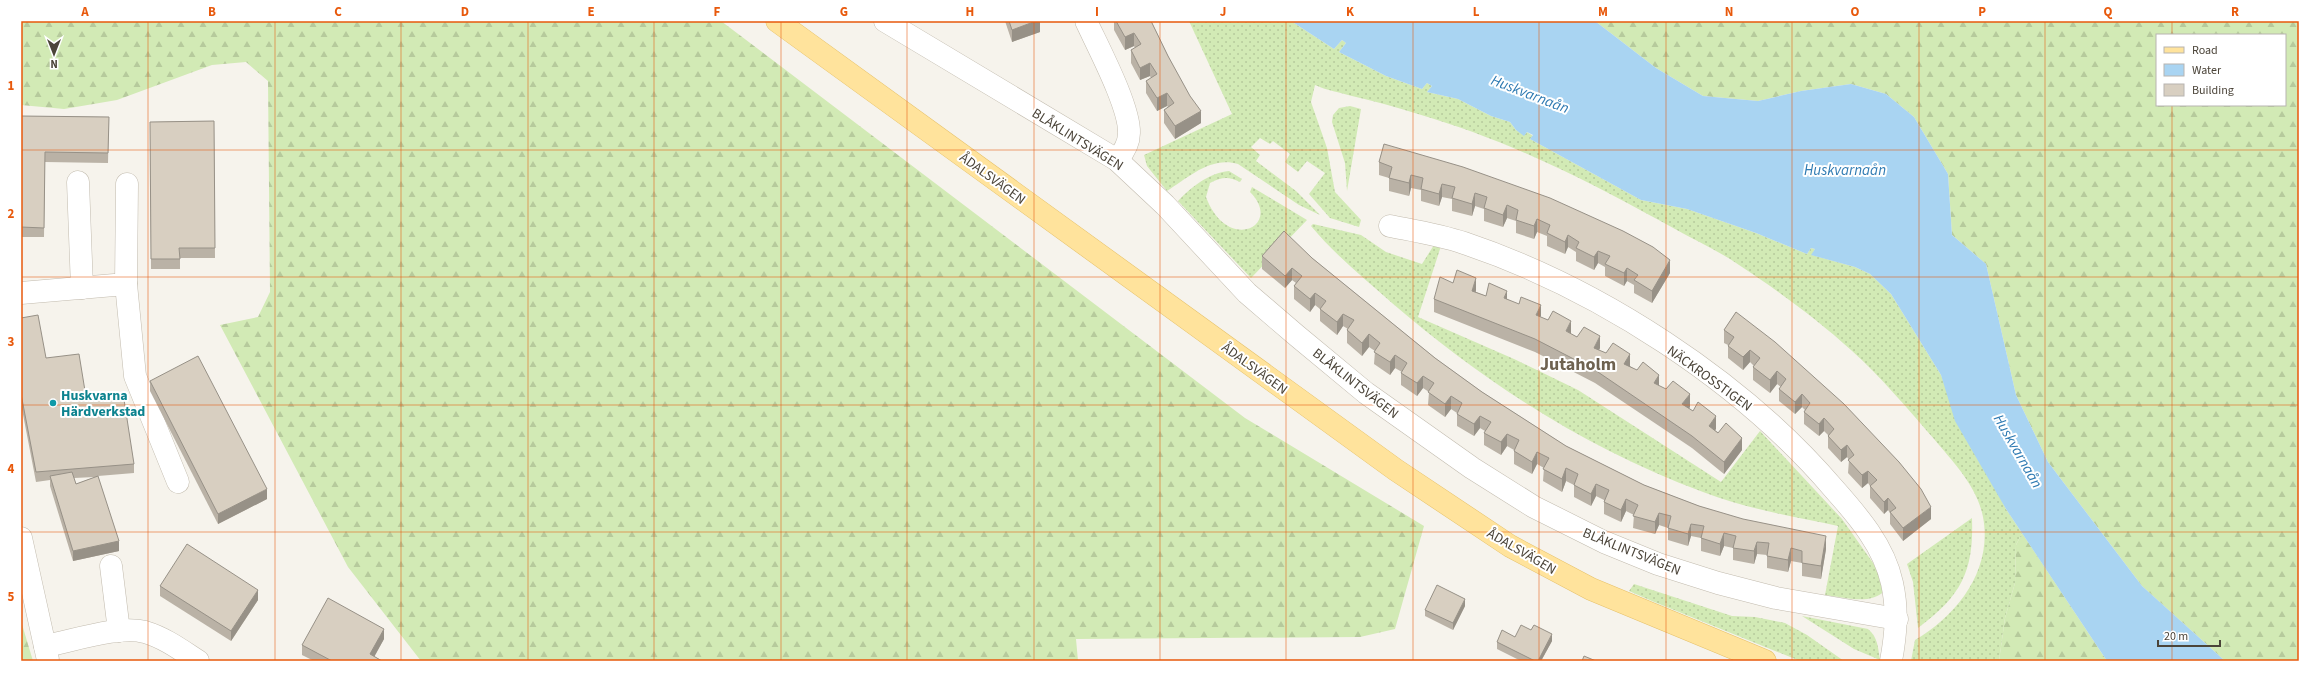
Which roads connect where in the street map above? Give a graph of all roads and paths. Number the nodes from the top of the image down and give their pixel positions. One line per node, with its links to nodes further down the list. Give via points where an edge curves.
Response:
1 (777, 21): 18 (main road, ÅDALSVÄGEN, via 1377,457 1510,546 1590,589)
2 (885, 21): 4 (street, BLÅKLINTSVÄGEN)
3 (1086, 21): 4 (street, via 1127,114 1129,133 1125,150)
4 (1117, 160): 14 (street, BLÅKLINTSVÄGEN, via 1165,206 1247,293 1296,335 1372,398 1472,468 1534,507 1604,542 1658,564 1718,583 1776,598)
5 (78, 182): 9 (street)
6 (127, 184): 8 (street)
7 (1390, 226): 14 (street, NÄCKROSSTIGEN, via 1464,243 1580,293 1676,352 1740,398 1782,433 1861,521 1885,561 1892,582)
8 (126, 284): 9 (street); 11 (street, via 135,376)
9 (82, 288): 10 (street)
10 (21, 293)
11 (178, 482)
12 (21, 538): 16 (street)
13 (111, 566): 15 (street)
14 (1897, 619): 19 (street, NÄCKROSSTIGEN)
15 (119, 631): 16 (street); 17 (street, via 144,632 170,642)
16 (47, 654)
17 (198, 661)
18 (1765, 661)
19 (1890, 661)

